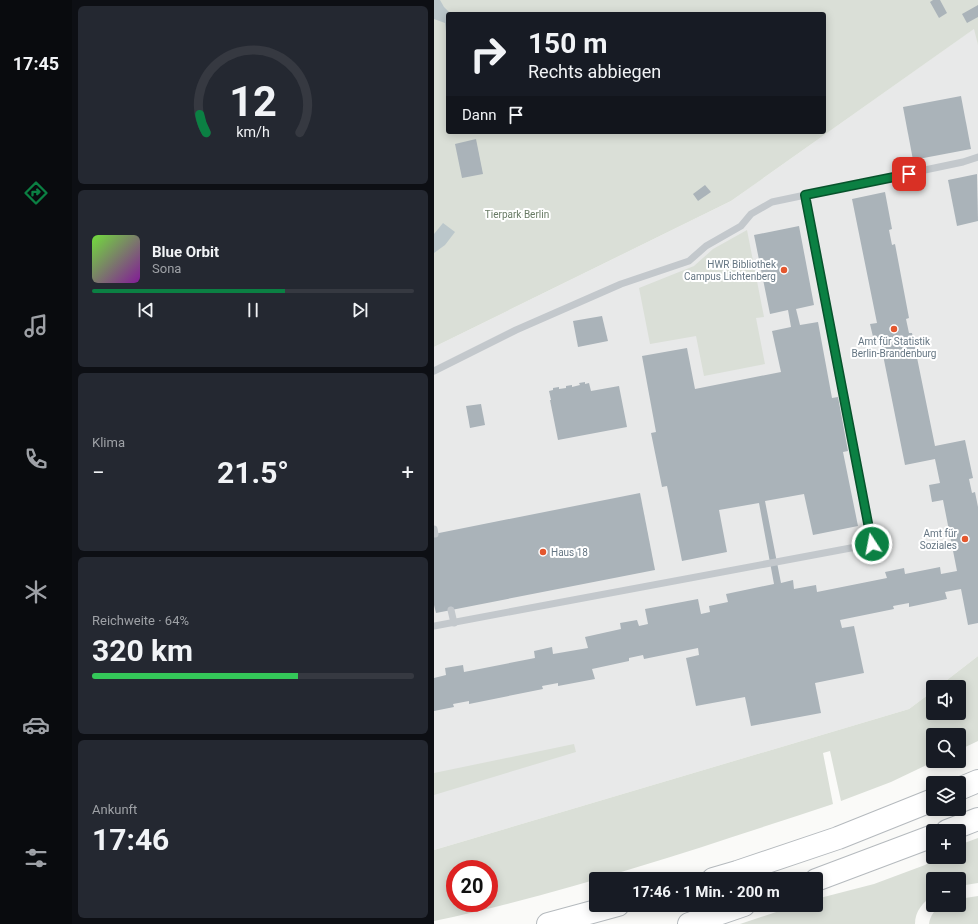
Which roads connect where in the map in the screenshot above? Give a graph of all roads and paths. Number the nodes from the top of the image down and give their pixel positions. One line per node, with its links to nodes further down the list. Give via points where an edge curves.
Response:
1 (978, 156): 2 (lane, via 963,162)
2 (805, 195): 3 (lane, via 772,202 751,214 741,226 706,246 689,261 621,284 516,330); 5 (lane, via 872,544)
3 (434, 371)
4 (451, 610): 5 (lane)
5 (454, 623): 6 (lane)
6 (434, 626)
7 (978, 780): 8 (main road)
8 (966, 786)
9 (926, 803): 13 (main road, via 838,838)
10 (978, 819): 11 (main road)
11 (965, 824)
12 (926, 839): 14 (main road)
13 (737, 872)
14 (823, 877)
15 (592, 912): 17 (main road)
16 (724, 912): 18 (main road)
17 (548, 924)
18 (689, 924)

